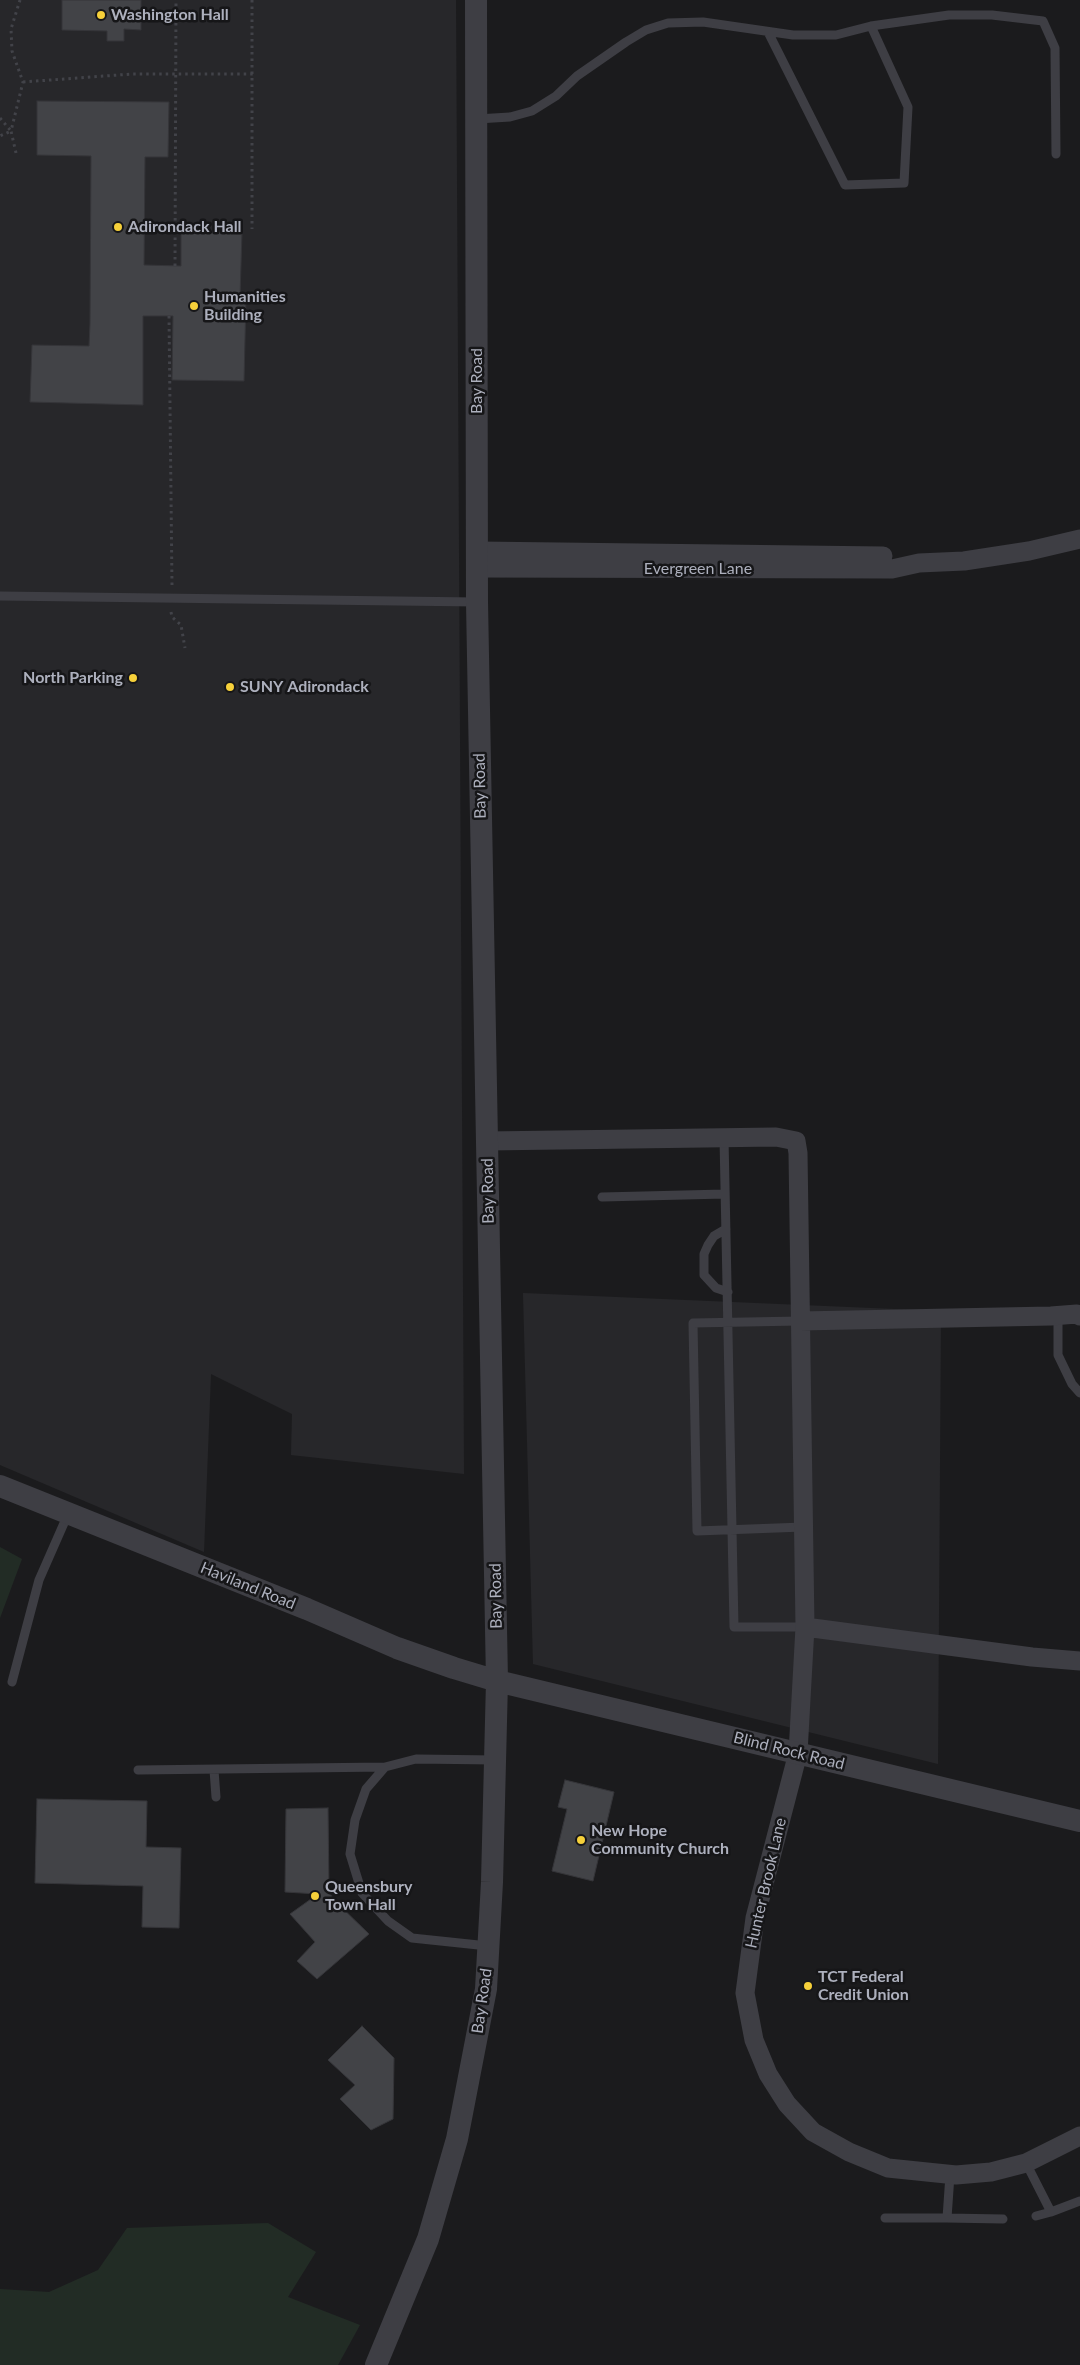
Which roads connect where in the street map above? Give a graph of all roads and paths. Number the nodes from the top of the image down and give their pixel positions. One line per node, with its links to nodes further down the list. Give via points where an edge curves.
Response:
1 (20, 0): 9 (path, via 11,29 12,51)
2 (176, 0): 7 (path)
3 (252, 0): 8 (path)
4 (476, 0): 11 (street, Bay Road)
5 (871, 26): 6 (lane, via 836,35); 6 (lane, via 908,107 904,183 845,184); 15 (lane, via 949,15 992,15 1043,21 1054,48)
6 (768, 32): 11 (lane, via 703,22 668,23 646,30 532,110 510,117)
7 (176, 74): 8 (path); 9 (path, via 87,76); 17 (path)
8 (253, 74): 16 (path)
9 (23, 82): 12 (path)
10 (0, 118): 12 (path)
11 (477, 119): 20 (street, Bay Road)
12 (11, 131): 13 (path); 14 (path)
13 (0, 136)
14 (16, 153)
15 (1056, 154)
16 (252, 229)
17 (174, 266)
18 (169, 316): 21 (path)
19 (1080, 539): 20 (street, Evergreen Lane, via 964,561 919,563 890,556)
20 (478, 560): 23 (street, Bay Road)
21 (172, 589)
22 (0, 596): 23 (lane)
23 (477, 602): 27 (street, Bay Road)
24 (172, 612): 25 (path, via 172,618 181,625)
25 (185, 648)
26 (724, 1138): 27 (street); 28 (lane); 34 (street, Hunter Brook Lane, via 776,1137 796,1141)
27 (487, 1141): 43 (street, Bay Road)
28 (725, 1194): 29 (lane); 30 (lane)
29 (602, 1197)
30 (726, 1229): 31 (lane); 31 (lane, via 708,1244 704,1254 704,1275 716,1288)
31 (728, 1292): 35 (lane)
32 (1058, 1316): 33 (street); 34 (street); 36 (lane, via 1058,1355)
33 (1080, 1316)
34 (800, 1321): 35 (lane); 39 (street, Hunter Brook Lane)
35 (729, 1322): 40 (lane); 40 (lane, via 693,1323 697,1530)
36 (1080, 1393)
37 (0, 1486): 38 (street, Haviland Road)
38 (68, 1514): 43 (street, Haviland Road, via 397,1648); 44 (lane, via 39,1580)
39 (803, 1527): 40 (lane); 41 (street, Hunter Brook Lane)
40 (733, 1530): 41 (lane, via 734,1627)
41 (805, 1627): 42 (street); 45 (street, Hunter Brook Lane)
42 (1080, 1661)
43 (497, 1681): 45 (street, Blind Rock Road); 46 (street, Bay Road)
44 (12, 1682)
45 (798, 1753): 51 (street, Blind Rock Road); 55 (street, Hunter Brook Lane, via 755,1918 745,1993 754,2040 768,2074 787,2104 812,2132 888,2168)
46 (495, 1760): 47 (lane, via 416,1759); 52 (street, Bay Road)
47 (385, 1767): 49 (lane); 52 (lane, via 366,1789 355,1820 350,1854 362,1893 388,1921 412,1938)
48 (138, 1770): 49 (lane)
49 (214, 1770): 50 (lane)
50 (216, 1798)
51 (1080, 1821)
52 (489, 1946): 62 (street, Bay Road, via 486,1989 457,2139 428,2239)
53 (1080, 2136): 54 (street, Hunter Brook Lane)
54 (1026, 2164): 55 (street, Hunter Brook Lane, via 991,2172); 57 (lane)
55 (950, 2175): 60 (lane)
56 (1080, 2201): 57 (lane)
57 (1051, 2212): 58 (lane)
58 (1036, 2216)
59 (885, 2218): 60 (lane)
60 (947, 2218): 61 (lane)
61 (1003, 2219)
62 (376, 2365)

